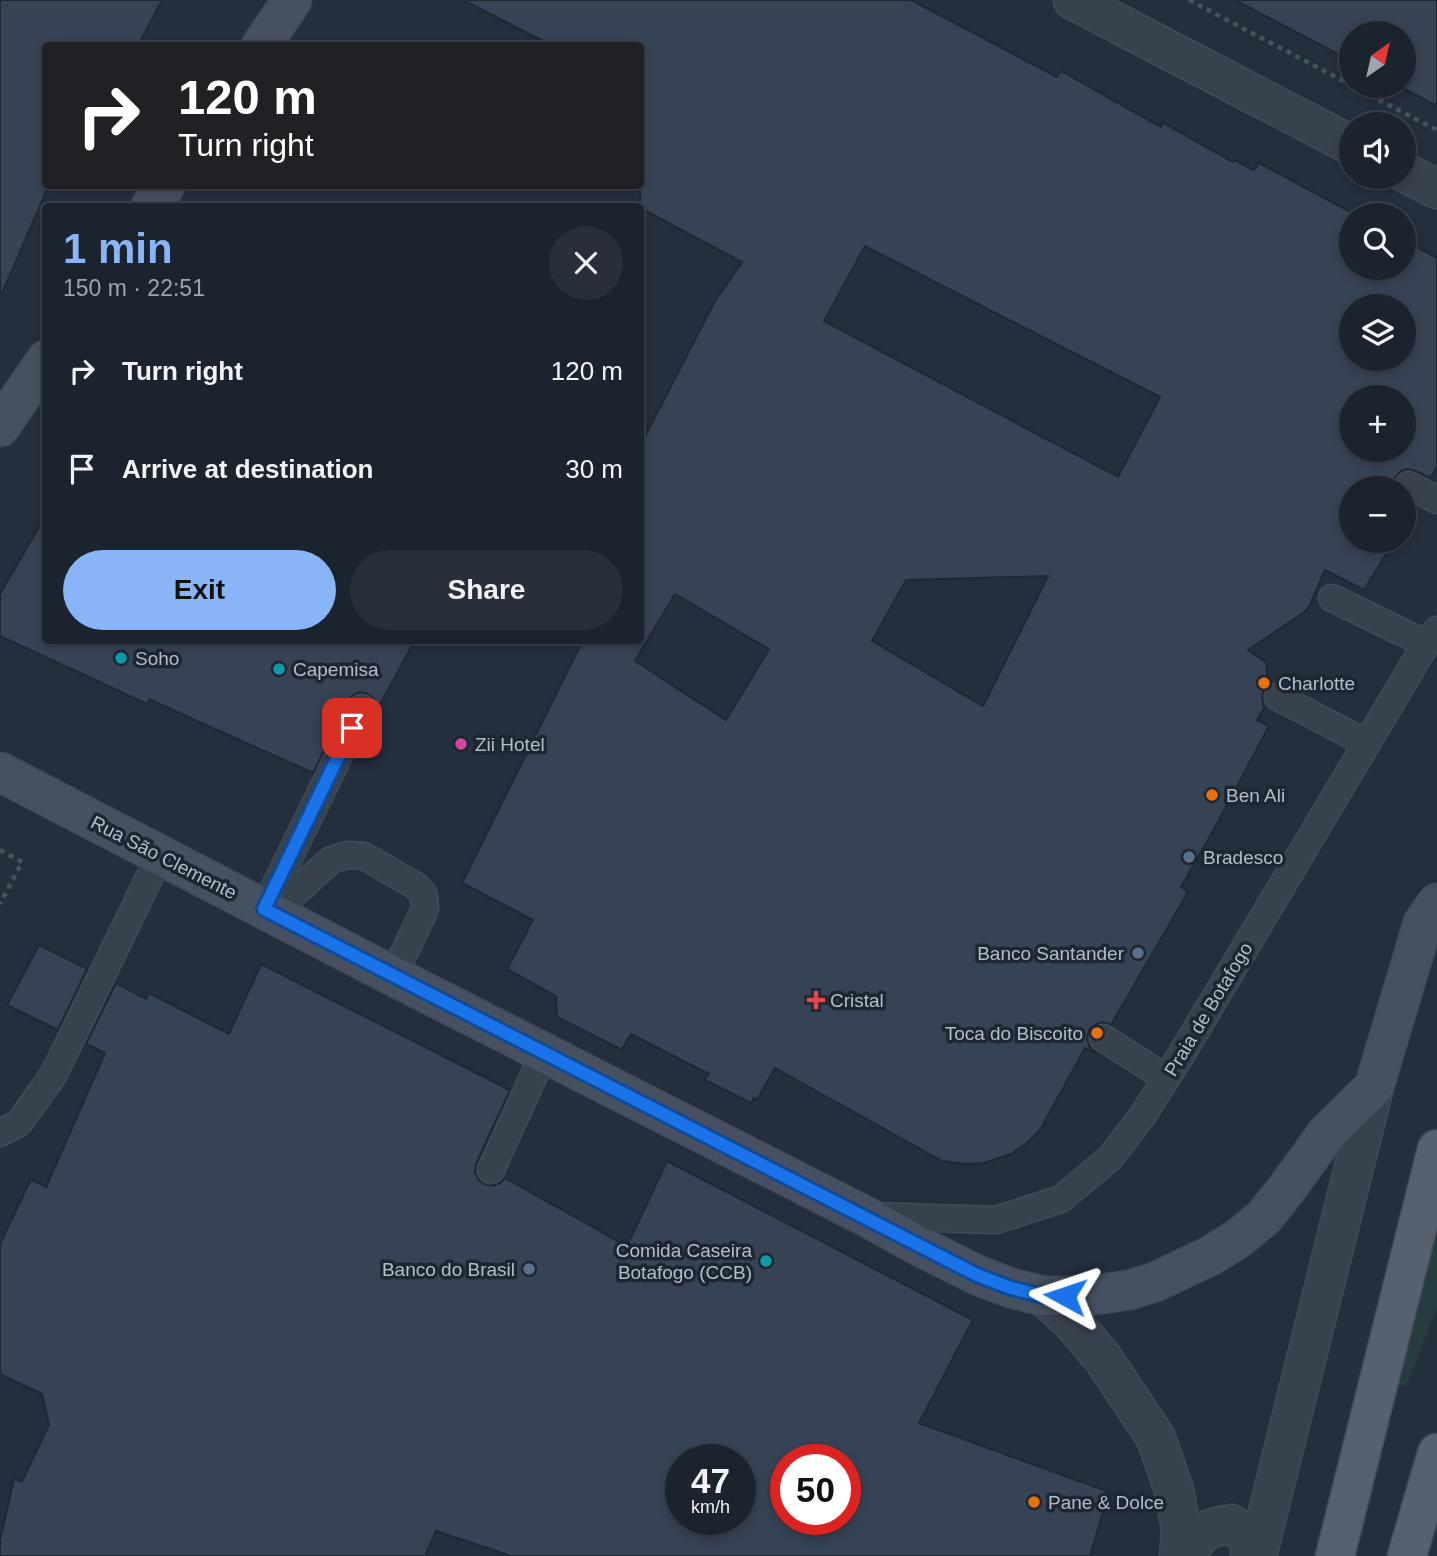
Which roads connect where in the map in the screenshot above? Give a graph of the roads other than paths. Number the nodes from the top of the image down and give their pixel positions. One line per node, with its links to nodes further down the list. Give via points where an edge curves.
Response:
1 (292, 0): 3 (main road)
2 (1073, 0): 4 (street)
3 (264, 42)
4 (1339, 139)
5 (1416, 178): 6 (street)
6 (1437, 189)
7 (42, 366): 8 (main road)
8 (0, 427)
9 (1416, 489): 10 (lane)
10 (1437, 500)
11 (1332, 598): 12 (lane)
12 (1432, 637): 15 (lane, Praia de Botafogo)
13 (1278, 697): 15 (lane)
14 (362, 708): 19 (lane)
15 (1366, 743): 23 (lane, Praia de Botafogo)
16 (0, 772): 17 (main road, Rua São Clemente)
17 (160, 855): 19 (main road, Rua São Clemente); 25 (lane, via 54,1074 19,1124)
18 (1437, 903): 24 (main road, via 1423,923)
19 (268, 911): 20 (main road, Rua São Clemente); 20 (lane, via 331,860 364,856 424,895 425,909)
20 (393, 976): 22 (main road, Rua São Clemente)
21 (1103, 1038): 23 (lane)
22 (544, 1053): 27 (lane); 28 (main road, Rua São Clemente)
23 (1166, 1078): 28 (lane, Praia de Botafogo, via 1110,1158 1061,1199 996,1220)
24 (1374, 1087): 29 (main road, via 1327,1133 1264,1217 1239,1238 1181,1271 1129,1290); 34 (street)
25 (0, 1133)
26 (1437, 1149): 35 (main road)
27 (491, 1170)
28 (864, 1216): 29 (main road, Rua São Clemente, via 977,1275)
29 (1043, 1296): 31 (street, via 1102,1357 1156,1437 1174,1490 1181,1530)
30 (1437, 1454): 36 (main road)
31 (1179, 1556)
32 (1185, 1556): 33 (street, via 1197,1537 1212,1527 1231,1524 1245,1534)
33 (1250, 1556)
34 (1257, 1556)
35 (1335, 1556)
36 (1407, 1556)

